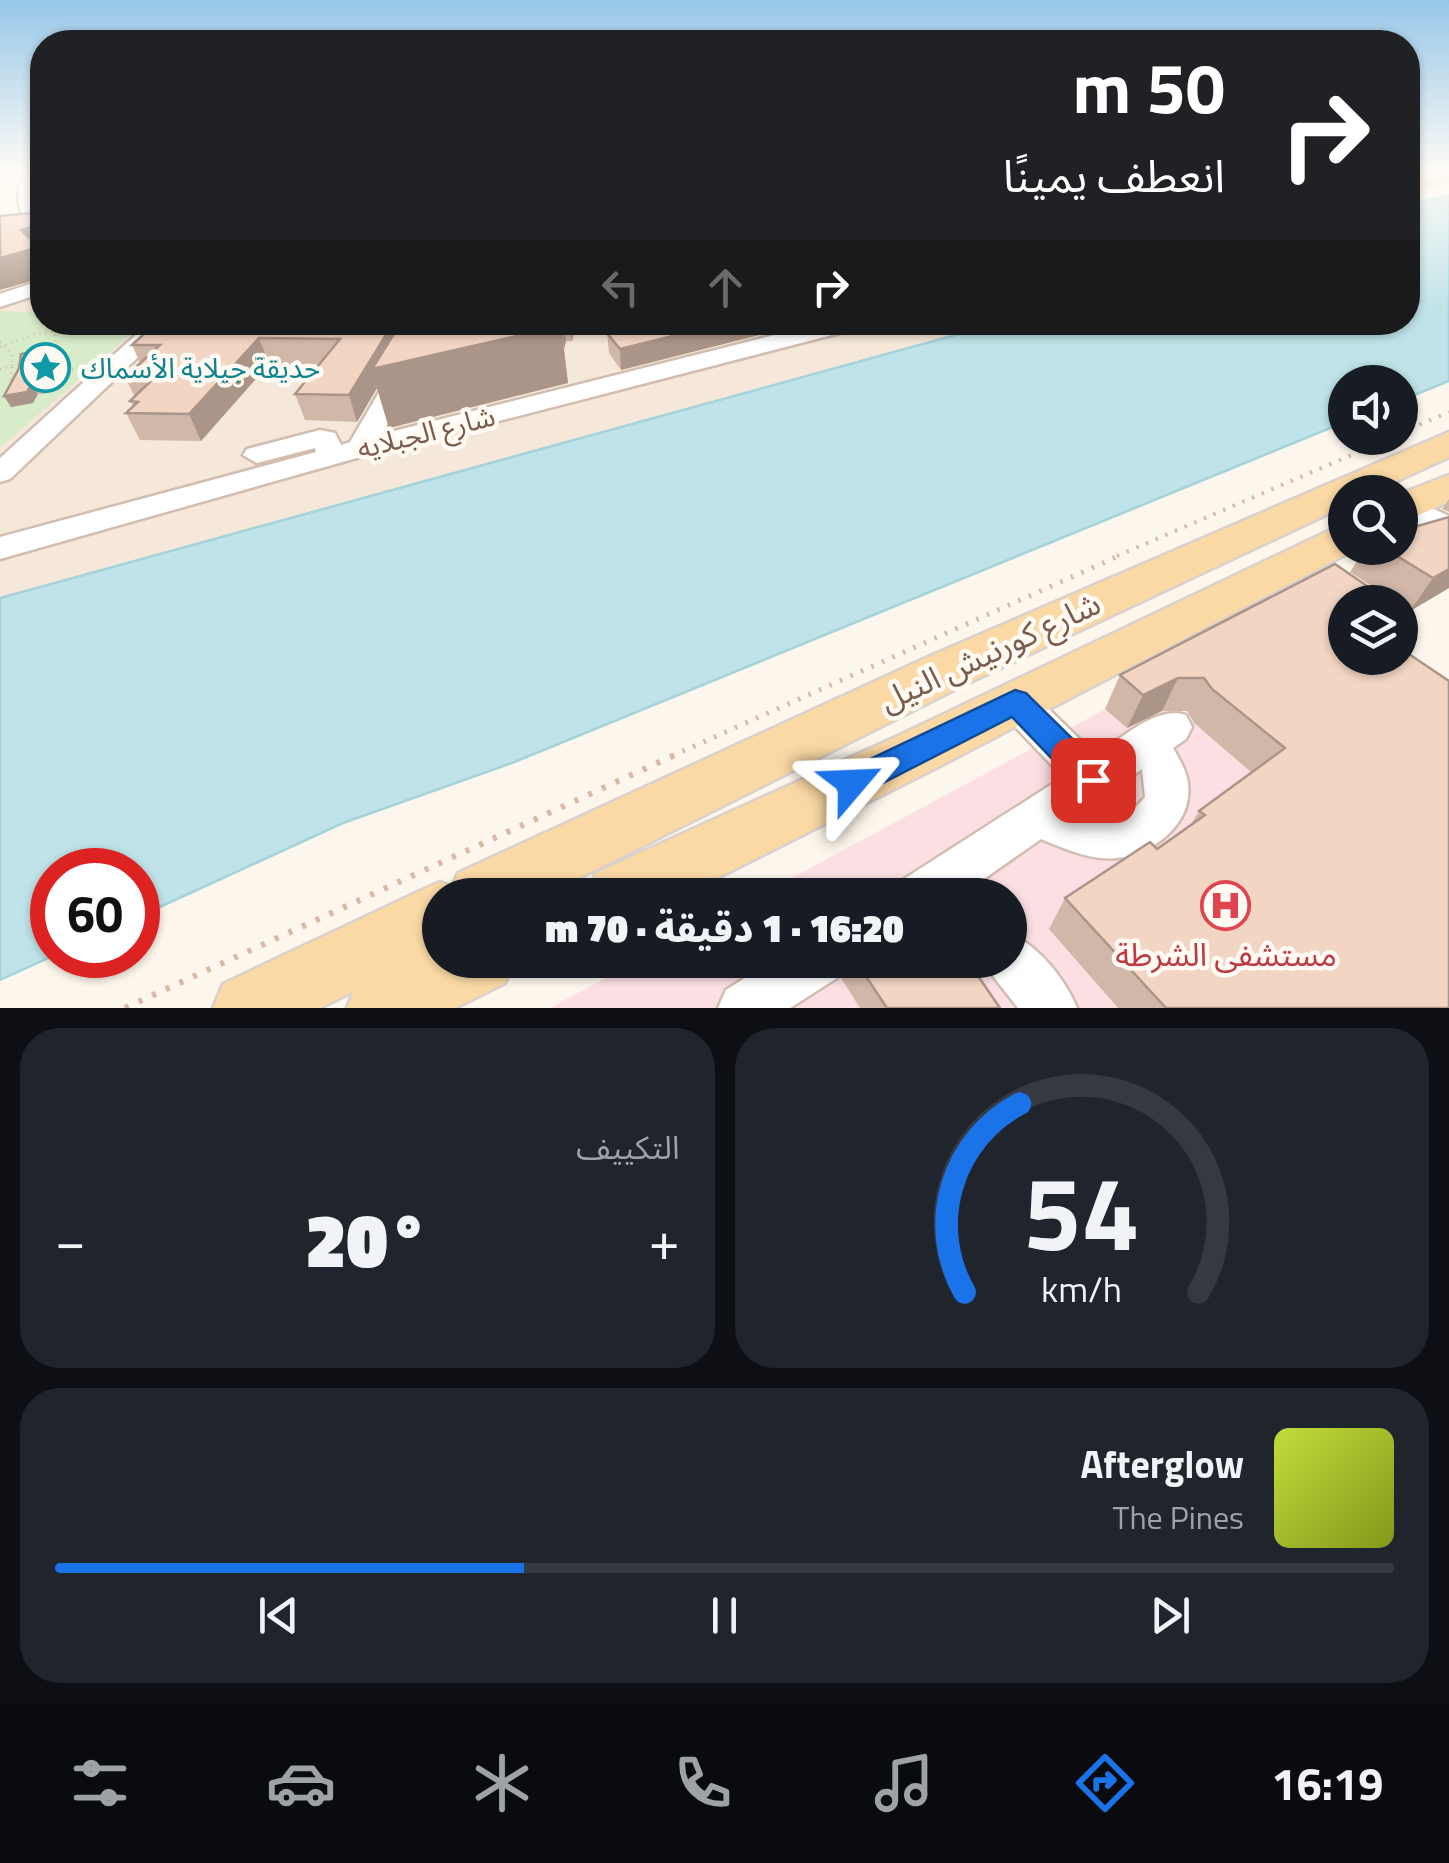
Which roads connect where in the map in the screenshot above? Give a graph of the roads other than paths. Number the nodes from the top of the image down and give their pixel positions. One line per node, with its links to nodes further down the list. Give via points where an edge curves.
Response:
1 (30, 232): 2 (street)
2 (15, 234)
3 (30, 291): 4 (street)
4 (0, 304): 5 (street)
5 (30, 307)
6 (150, 335): 13 (street)
7 (424, 335): 10 (street)
8 (804, 335): 10 (street, شارع الجبلايه)
9 (1449, 443): 20 (main road, شارع كورنيش النيل)
10 (361, 448): 12 (street, شارع الجبلايه)
11 (256, 455): 12 (street, via 320,438)
12 (332, 456): 19 (street, شارع الجبلايه)
13 (0, 473)
14 (1449, 487): 15 (main road)
15 (1418, 501)
16 (1418, 515): 17 (street)
17 (1449, 529)
18 (1328, 545): 21 (main road, شارع كورنيش النيل)
19 (0, 548)
20 (946, 671): 22 (main road, شارع كورنيش النيل); 23 (main road, via 951,698)
21 (1015, 701): 23 (main road, شارع كورنيش النيل); 25 (street)
22 (858, 712): 24 (main road, via 893,725); 27 (main road, شارع كورنيش النيل)
23 (969, 725): 24 (main road, شارع كورنيش النيل)
24 (919, 751): 28 (main road, شارع كورنيش النيل)
25 (1093, 780): 26 (street); 26 (street, via 1160,735 1167,794 1163,809 1140,831 1104,838)
26 (1037, 818): 29 (street)
27 (515, 878)
28 (654, 878)
29 (956, 878)
30 (422, 923): 35 (main road)
31 (444, 978): 36 (main road)
32 (794, 978): 34 (street)
33 (1026, 978): 37 (street)
34 (757, 1004)
35 (246, 1008)
36 (382, 1008)
37 (1051, 1008)

